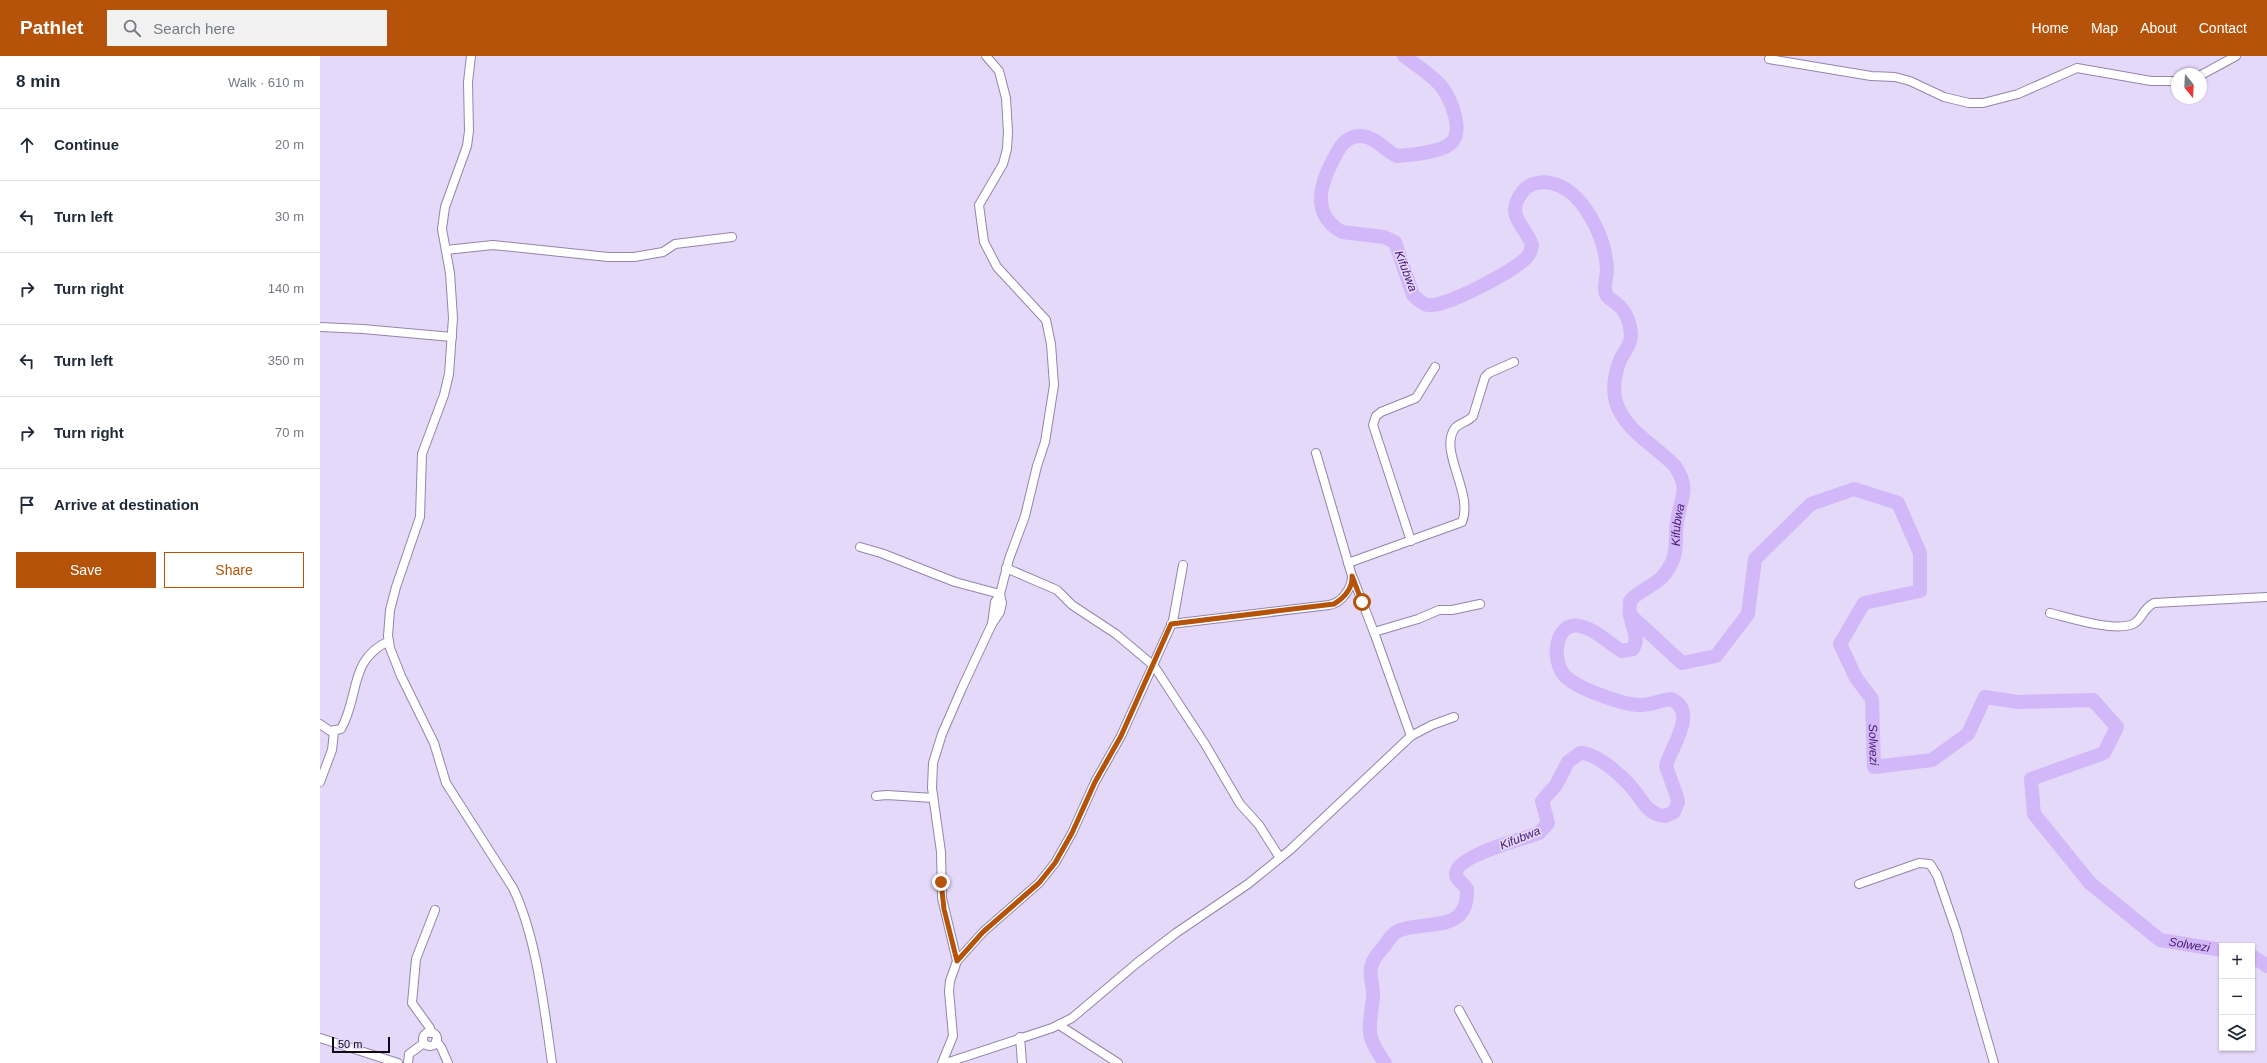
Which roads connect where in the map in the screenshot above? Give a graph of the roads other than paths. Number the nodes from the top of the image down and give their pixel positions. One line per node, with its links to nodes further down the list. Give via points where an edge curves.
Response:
1 (471, 56): 8 (street, via 468,82 469,131 467,146 445,207 442,229)
2 (986, 56): 18 (street, via 999,71 1006,98 1008,132 1003,164 980,204 984,242 997,267 1046,320 1051,344 1054,385 1045,442 1025,516)
3 (2236, 56): 5 (street)
4 (1769, 59): 6 (street, via 1871,76 1895,77 1944,97 1969,103 1983,103 2018,94 2077,68 2151,81)
5 (2207, 72)
6 (2171, 81)
7 (732, 237): 8 (street, via 675,244 663,252 634,257 608,257 493,245)
8 (446, 250): 10 (street, via 450,273)
9 (320, 327): 10 (street)
10 (452, 338): 26 (street, via 444,394 422,454 420,517 402,566 390,610)
11 (1514, 362): 14 (street, via 1485,377 1473,416 1453,432 1451,455 1464,494 1464,513 1459,524)
12 (1435, 367): 14 (street, via 1416,398 1381,412 1376,416 1373,426)
13 (1316, 453): 16 (street)
14 (1411, 541): 16 (street)
15 (860, 547): 20 (street, via 955,582)
16 (1348, 563): 19 (street)
17 (1183, 565): 24 (street)
18 (1006, 568): 20 (street); 27 (street, via 1057,590 1072,605 1116,634)
19 (1352, 576): 24 (street, via 1344,596 1334,604); 25 (street)
20 (1000, 594): 34 (street, via 995,602 992,624 952,708 935,754 932,771)
21 (2267, 597): 23 (street, via 2154,603 2146,607 2137,622 2124,626 2092,624)
22 (1480, 604): 25 (street, via 1439,610)
23 (2050, 613)
24 (1171, 624): 27 (street)
25 (1374, 632): 31 (street)
26 (389, 641): 30 (street, via 366,657 356,679 343,726); 49 (street, via 401,676 430,733 446,783 520,903 533,948)
27 (1154, 666): 35 (street, via 1209,750 1240,804); 38 (street, via 1055,863 1039,883 983,932)
28 (1454, 717): 31 (street)
29 (320, 724): 30 (street)
30 (334, 732): 32 (street, via 332,750)
31 (1411, 736): 35 (street)
32 (320, 782)
33 (876, 796): 34 (street)
34 (933, 798): 38 (street, via 941,852 943,904)
35 (1280, 858): 40 (street, via 1248,884 1176,933 1080,1012)
36 (1859, 884): 55 (street, via 1919,863 1930,864 1937,875 1956,930)
37 (435, 910): 41 (street, via 415,964 412,1003)
38 (957, 961): 50 (street, via 949,991 953,1036)
39 (1459, 1010): 54 (street)
40 (1059, 1025): 42 (street); 53 (street)
41 (431, 1033): 44 (street, via 436,1037); 45 (street, via 423,1036)
42 (1020, 1037): 51 (street); 52 (street)
43 (320, 1038): 46 (street)
44 (436, 1041): 45 (street, via 429,1046); 48 (street)
45 (424, 1043): 47 (street, via 409,1054)
46 (398, 1063)
47 (408, 1063)
48 (448, 1063)
49 (552, 1063)
50 (942, 1063)
51 (946, 1063)
52 (1022, 1063)
53 (1118, 1063)
54 (1488, 1063)
55 (1994, 1063)

